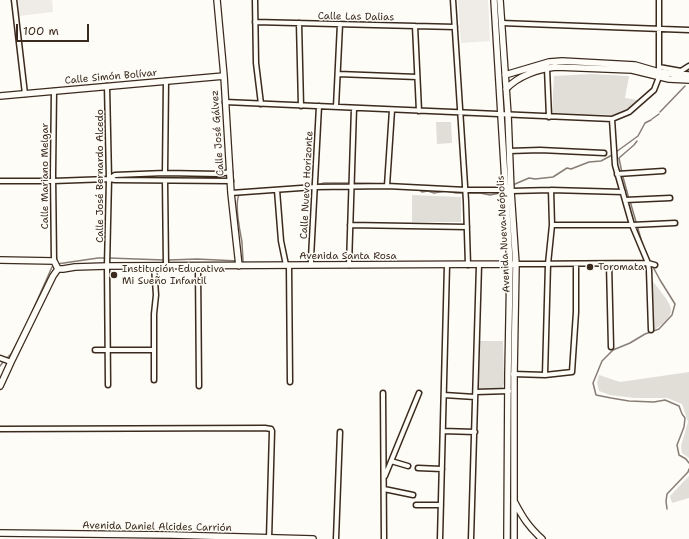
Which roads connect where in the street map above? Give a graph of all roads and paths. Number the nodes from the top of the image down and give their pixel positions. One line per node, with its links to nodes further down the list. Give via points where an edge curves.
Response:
1 (14, 0): 29 (street)
2 (217, 0): 22 (street, Calle José Gálvez)
3 (255, 0): 8 (street)
4 (453, 0): 13 (street)
5 (494, 0): 40 (street, Avenida Nueva Neópolis)
6 (500, 0): 10 (street, Avenida Nueva Neópolis)
7 (659, 0): 14 (street)
8 (256, 22): 9 (street, Calle Las Dalias); 32 (street, via 256,63)
9 (299, 23): 11 (street, Calle Las Dalias); 33 (street)
10 (502, 23): 14 (street); 20 (street, Avenida Nueva Neópolis)
11 (340, 24): 12 (street, Calle Las Dalias); 19 (street)
12 (415, 26): 13 (street, Calle Las Dalias); 23 (street)
13 (455, 27): 39 (street)
14 (659, 29): 15 (street); 18 (street)
15 (689, 30)
16 (689, 66): 18 (street, via 681,70)
17 (547, 68): 18 (street); 27 (street, via 517,80); 41 (street)
18 (659, 72): 20 (street, via 635,65 562,61 530,66); 21 (street); 24 (street, via 669,79); 42 (street, via 654,90 630,112)
19 (338, 74): 23 (street); 35 (street)
20 (505, 75): 27 (street, Avenida Nueva Neópolis)
21 (689, 75)
22 (224, 76): 25 (street, Calle Simón Bolívar); 31 (street, Calle José Gálvez)
23 (417, 77): 38 (street)
24 (689, 80)
25 (166, 81): 26 (street, Calle Simón Bolívar); 47 (street)
26 (107, 86): 28 (street, Calle Simón Bolívar); 50 (street, Calle José Bernardo Alcedo)
27 (506, 89): 40 (street, Avenida Nueva Neópolis)
28 (54, 91): 29 (street, Calle Simón Bolívar); 53 (street, Calle Mariano Melgar)
29 (26, 94): 30 (street, Calle Simón Bolívar)
30 (0, 96)
31 (225, 102): 32 (street); 46 (street, Calle José Gálvez)
32 (261, 104): 33 (street)
33 (301, 106): 34 (street)
34 (319, 106): 35 (street); 57 (street, Calle Nuevo Horizonte)
35 (336, 107): 36 (street)
36 (354, 108): 37 (street); 58 (street)
37 (392, 110): 38 (street); 56 (street)
38 (419, 111): 39 (street)
39 (461, 113): 40 (street); 60 (street)
40 (504, 115): 41 (street); 43 (street, Avenida Nueva Neópolis); 62 (street, Avenida Nueva Neópolis)
41 (548, 117): 42 (street)
42 (612, 119): 49 (street)
43 (509, 152): 44 (street, via 540,150); 62 (street, Avenida Nueva Neópolis)
44 (604, 153)
45 (663, 171): 49 (street)
46 (230, 172): 48 (street); 55 (street, Calle José Gálvez)
47 (165, 174): 48 (street); 50 (street, via 115,175)
48 (219, 174): 51 (street)
49 (617, 174): 63 (street)
50 (109, 179): 53 (street); 54 (street); 86 (street, Calle José Bernardo Alcedo)
51 (219, 180): 54 (street); 55 (street)
52 (0, 181): 53 (street)
53 (53, 181): 73 (street, Calle Mariano Melgar)
54 (165, 181): 88 (street)
55 (231, 181): 64 (street, Calle José Gálvez)
56 (387, 186): 58 (street); 60 (street)
57 (315, 187): 58 (street); 59 (street); 82 (street, Calle Nuevo Horizonte)
58 (352, 187): 70 (street)
59 (277, 190): 64 (street); 81 (street, via 281,241)
60 (466, 190): 62 (street); 71 (street)
61 (551, 190): 62 (street); 63 (street); 68 (street)
62 (508, 191): 77 (street, Avenida Nueva Neópolis)
63 (623, 192): 66 (street)
64 (231, 193): 90 (street, Calle José Gálvez)
65 (670, 198): 66 (street)
66 (625, 200): 69 (street)
67 (675, 223): 69 (street)
68 (552, 225): 69 (street); 78 (street)
69 (632, 225): 74 (street)
70 (350, 226): 71 (street); 83 (street)
71 (467, 227): 75 (street)
72 (0, 260): 73 (street)
73 (54, 261): 91 (street)
74 (648, 263): 80 (street, Avenida Santa Rosa); 85 (street, Avenida Santa Rosa); 92 (street)
75 (468, 264): 76 (street, Avenida Santa Rosa); 84 (street, Avenida Santa Rosa)
76 (479, 264): 77 (street, Avenida Santa Rosa); 109 (street)
77 (513, 264): 78 (street, Avenida Santa Rosa); 99 (street, Avenida Nueva Neópolis)
78 (548, 264): 79 (street, Avenida Santa Rosa); 100 (street)
79 (576, 264): 80 (street, Avenida Santa Rosa); 100 (street, via 572,372)
80 (609, 264): 93 (street)
81 (288, 265): 82 (street, Avenida Santa Rosa); 90 (street, Avenida Santa Rosa); 102 (street)
82 (312, 265): 83 (street, Avenida Santa Rosa)
83 (349, 265): 84 (street, Avenida Santa Rosa)
84 (447, 265): 110 (street)
85 (655, 265)
86 (108, 266): 87 (street, Avenida Santa Rosa); 91 (street, Avenida Santa Rosa); 96 (street, Calle José Bernardo Alcedo)
87 (154, 266): 88 (street, Avenida Santa Rosa); 95 (street)
88 (166, 266): 89 (street, Avenida Santa Rosa)
89 (198, 266): 90 (street, Avenida Santa Rosa); 105 (street)
90 (239, 266)
91 (58, 269): 98 (street)
92 (651, 330)
93 (611, 347)
94 (95, 350): 96 (street)
95 (154, 350): 96 (street); 101 (street)
96 (108, 351): 103 (street, Calle José Bernardo Alcedo)
97 (0, 358): 98 (street)
98 (11, 362): 104 (street)
99 (511, 374): 100 (street); 106 (street, Avenida Nueva Neópolis)
100 (545, 375)
101 (154, 380)
102 (290, 382)
103 (108, 385)
104 (0, 386)
105 (199, 386)
106 (511, 391): 109 (street); 111 (street, Avenida Nueva Neópolis)
107 (383, 393): 120 (street)
108 (419, 394): 116 (street)
109 (476, 394): 110 (street); 115 (street)
110 (444, 395): 113 (street)
111 (511, 400): 123 (street, Avenida Nueva Neópolis); 141 (street, Avenida Nueva Neópolis)
112 (0, 429): 134 (street, via 271,429)
113 (443, 431): 115 (street); 119 (street)
114 (340, 432): 137 (street)
115 (475, 432): 140 (street)
116 (391, 461): 117 (street); 120 (street)
117 (408, 466)
118 (418, 468): 119 (street)
119 (442, 469): 125 (street)
120 (384, 479): 121 (street)
121 (384, 489): 122 (street); 138 (street)
122 (412, 495)
123 (514, 499): 142 (street, Avenida Nueva Neópolis); 143 (street, via 522,516)
124 (416, 505): 125 (street)
125 (441, 505): 139 (street)
126 (0, 533): 127 (street, Avenida Daniel Alcides Carrión)
127 (40, 536): 128 (street, Avenida Daniel Alcides Carrión)
128 (67, 537): 129 (street, Avenida Daniel Alcides Carrión)
129 (102, 537): 130 (street, Avenida Daniel Alcides Carrión)
130 (139, 537): 131 (street, Avenida Daniel Alcides Carrión)
131 (171, 537): 132 (street, Avenida Daniel Alcides Carrión)
132 (204, 538): 133 (street, Avenida Daniel Alcides Carrión)
133 (232, 538): 134 (street, Avenida Daniel Alcides Carrión)
134 (269, 538): 135 (street, Avenida Daniel Alcides Carrión)
135 (300, 539): 136 (street, Avenida Daniel Alcides Carrión)
136 (314, 539)
137 (336, 539)
138 (384, 539)
139 (440, 539)
140 (471, 539)
141 (507, 539)
142 (514, 539)
143 (542, 539)

